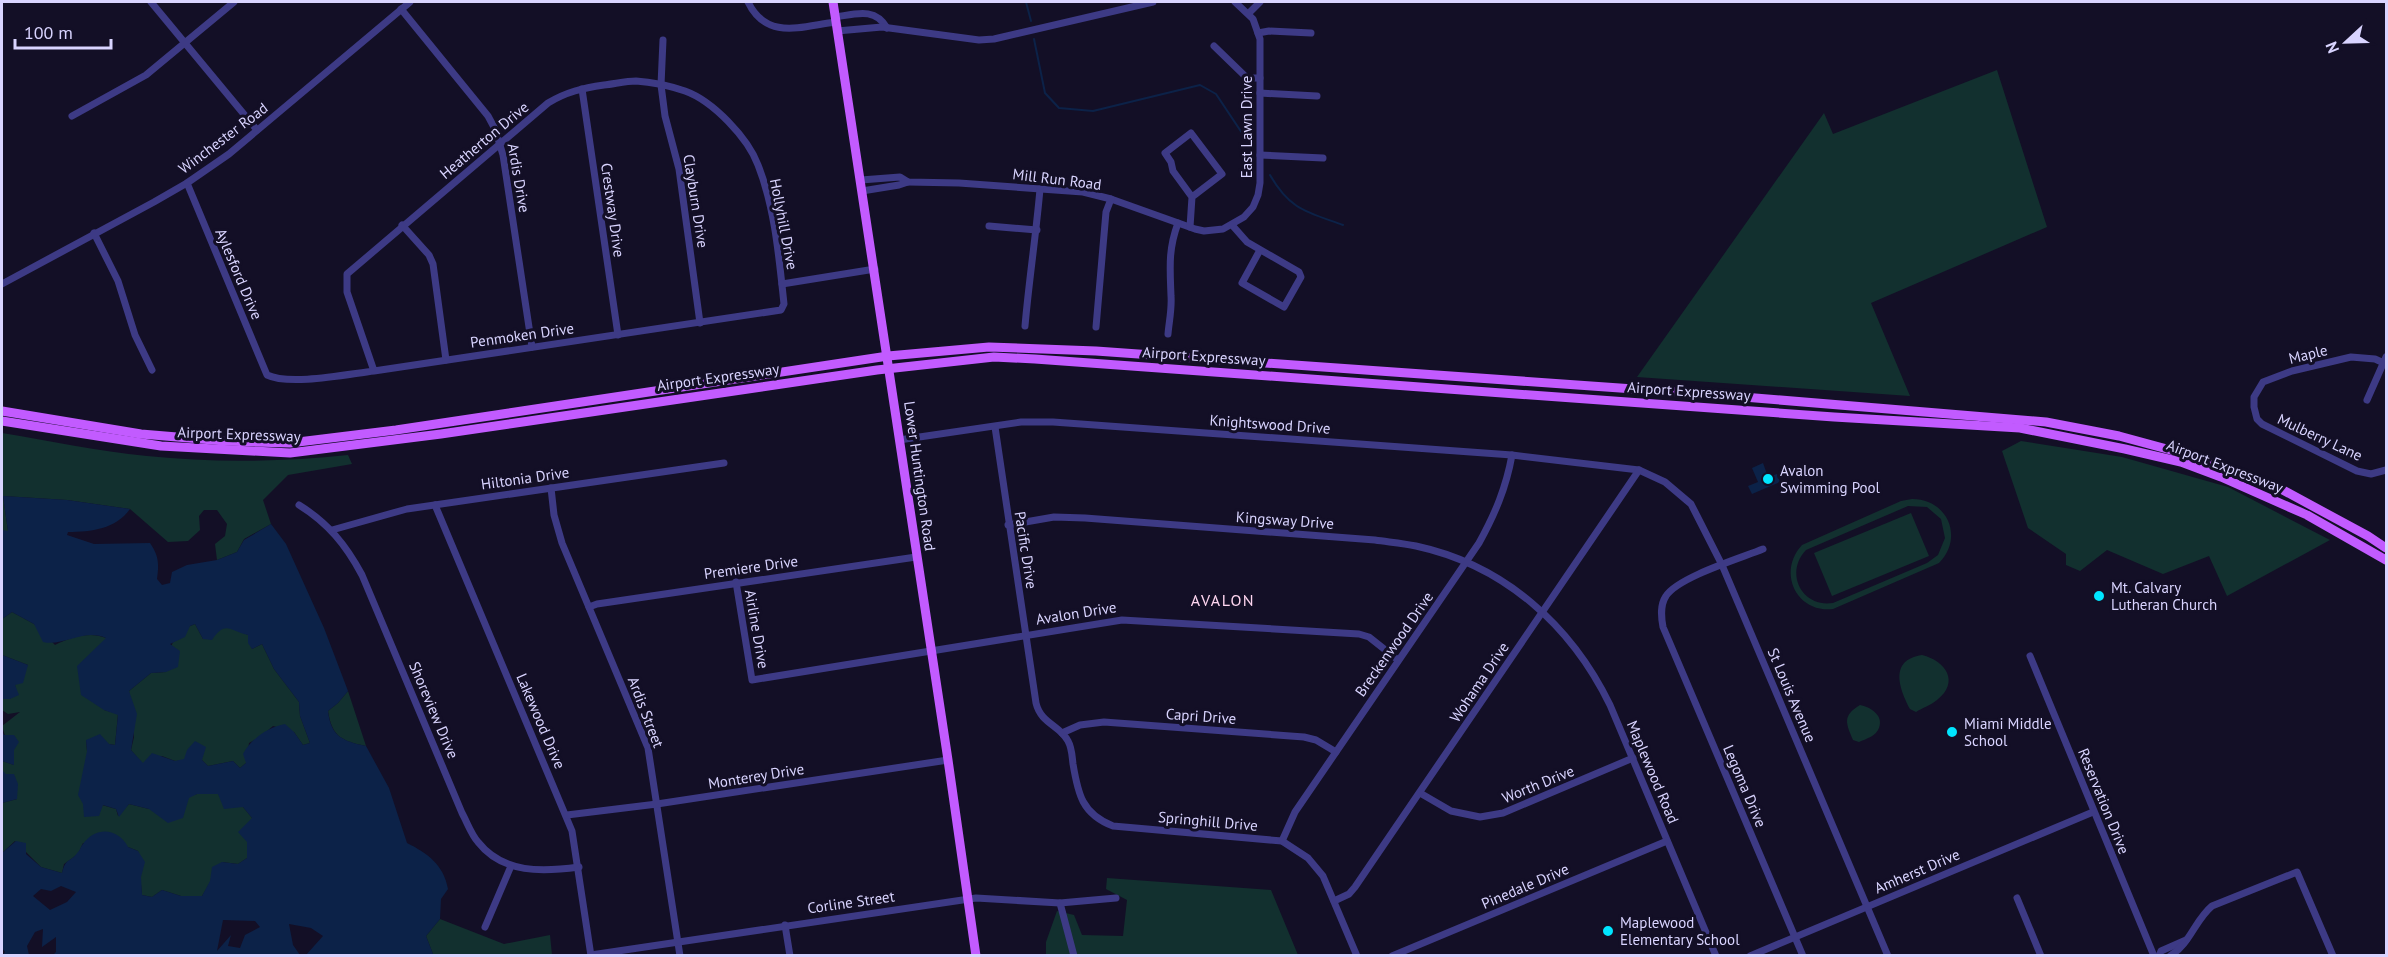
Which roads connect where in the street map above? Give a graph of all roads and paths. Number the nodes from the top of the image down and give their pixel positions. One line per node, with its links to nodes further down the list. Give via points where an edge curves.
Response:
1 (151, 2): 16 (street)
2 (234, 2): 16 (street)
3 (410, 2): 9 (street, Winchester Road)
4 (748, 2): 11 (street, via 764,22 782,28)
5 (833, 2): 11 (main road, Lower Huntington Road)
6 (1153, 2): 12 (street, via 994,39)
7 (1235, 2): 10 (street)
8 (1260, 2): 10 (street)
9 (401, 9): 24 (street, Winchester Road); 25 (street, Ardis Drive, via 488,116)
10 (1251, 16): 13 (street, East Lawn Drive)
11 (836, 23): 12 (street); 12 (street, via 871,13 881,17); 28 (main road, Lower Huntington Road)
12 (887, 28)
13 (1258, 33): 14 (street); 18 (street, East Lawn Drive)
14 (1311, 33)
15 (663, 40): 19 (street, Clayburn Drive)
16 (185, 43): 23 (street, via 146,75); 24 (street)
17 (1214, 46): 18 (street, via 1247,78)
18 (1260, 78): 21 (street, East Lawn Drive)
19 (661, 85): 20 (street, Heatherton Drive, via 634,81); 45 (street, Hollyhill Drive, via 699,99 736,130 758,163 770,207); 47 (street, Clayburn Drive, via 679,169)
20 (582, 89): 25 (street, Heatherton Drive, via 548,103); 51 (street, Crestway Drive)
21 (1260, 93): 22 (street); 26 (street, East Lawn Drive)
22 (1317, 96)
23 (72, 116)
24 (257, 130): 30 (street, Winchester Road)
25 (500, 144): 36 (street, Heatherton Drive); 52 (street, Ardis Drive)
26 (1260, 155): 27 (street); 37 (street, East Lawn Drive, via 1258,195 1253,207)
27 (1323, 158)
28 (861, 180): 29 (street, Mill Run Road, via 900,177); 32 (main road, Lower Huntington Road)
29 (908, 182): 31 (street, Mill Run Road); 32 (street, Mill Run Road)
30 (186, 183): 41 (street, Winchester Road); 59 (street, Aylesford Drive)
31 (1040, 189): 34 (street, Mill Run Road, via 1083,192); 40 (street)
32 (862, 191): 43 (main road, Lower Huntington Road)
33 (1192, 197): 33 (street, via 1165,153 1191,133 1222,174); 39 (street)
34 (1111, 199): 35 (street, Mill Run Road); 49 (street, via 1106,212)
35 (1178, 223): 39 (street, Mill Run Road); 50 (street, via 1172,240)
36 (402, 225): 54 (street, via 433,264); 58 (street, Heatherton Drive, via 347,274 346,292)
37 (1232, 225): 39 (street, Mill Run Road, via 1213,231); 42 (street)
38 (989, 226): 40 (street)
39 (1190, 227)
40 (1037, 230): 48 (street)
41 (94, 234): 44 (street, Winchester Road); 57 (street, via 118,280 135,335)
42 (1260, 250): 42 (street, via 1299,272 1301,277 1284,307 1242,283)
43 (875, 268): 45 (street); 53 (main road, Lower Huntington Road)
44 (2, 284)
45 (782, 284): 46 (street, Hollyhill Drive)
46 (781, 310): 47 (street, Penmoken Drive)
47 (700, 323): 51 (street, Penmoken Drive)
48 (1025, 326)
49 (1096, 327)
50 (1168, 334)
51 (618, 335): 52 (street, Penmoken Drive)
52 (532, 347): 54 (street, Penmoken Drive)
53 (888, 356): 56 (main road, Lower Huntington Road); 62 (main road, Airport Expressway, via 290,443 141,434); 75 (main road, Airport Expressway, via 989,347 1096,351 2046,422 2189,455 2281,489)
54 (447, 360): 58 (street, Penmoken Drive)
55 (2385, 361): 60 (street); 61 (street, Maple, via 2351,357 2272,377 2258,388)
56 (888, 368): 63 (main road, Airport Expressway, via 290,453 161,446); 65 (main road, Lower Huntington Road); 78 (main road, Airport Expressway, via 994,357 1035,359 2020,428 2181,462 2307,515)
57 (152, 370)
58 (374, 371): 59 (street, Penmoken Drive, via 314,378 275,379)
59 (267, 375)
60 (2367, 400)
61 (2254, 407): 69 (street, Mulberry Lane, via 2257,419 2271,430 2357,471 2371,474)
62 (2, 411)
63 (2, 421)
64 (995, 427): 65 (street, Knightswood Drive); 66 (street, Knightswood Drive, via 1053,422); 73 (street, Pacific Drive)
65 (899, 440): 77 (main road, Lower Huntington Road)
66 (1512, 455): 68 (street, Knightswood Drive); 79 (street, Breckenwood Drive, via 1498,507)
67 (724, 463): 70 (street, Hiltonia Drive)
68 (1639, 470): 80 (street, St Louis Avenue, via 1665,482 1691,504); 83 (street, Wohama Drive)
69 (2386, 470)
70 (550, 488): 72 (street, Hiltonia Drive); 82 (street, Ardis Street, via 557,529)
71 (300, 505): 74 (street, Shoreview Drive)
72 (435, 505): 74 (street, Hiltonia Drive, via 381,514); 96 (street, Lakewood Drive)
73 (1008, 525): 79 (street, Kingsway Drive, via 1042,518 1085,518 1375,540 1415,546); 84 (street, Pacific Drive)
74 (332, 530): 100 (street, Shoreview Drive, via 362,575 462,813 477,841 492,856)
75 (2386, 548)
76 (1763, 549): 80 (street)
77 (916, 557): 81 (street, Premiere Drive); 85 (main road, Lower Huntington Road)
78 (2386, 560)
79 (1466, 561): 83 (street, Kingsway Drive, via 1501,579); 87 (street, Breckenwood Drive)
80 (1722, 565): 107 (street, St Louis Avenue); 110 (street, Legoma Drive, via 1681,582 1667,594 1662,609 1663,627)
81 (736, 582): 82 (street, Premiere Drive); 88 (street, Airline Drive)
82 (589, 607): 94 (street, Ardis Street, via 648,748)
83 (1543, 611): 91 (street, Maplewood Road, via 1595,676); 93 (street, Wohama Drive)
84 (1025, 634): 85 (street, Avalon Drive); 87 (street, Avalon Drive, via 1139,619 1336,632 1369,637); 89 (street, Pacific Drive, via 1037,709)
85 (932, 650): 88 (street, Avalon Drive); 92 (main road, Lower Huntington Road)
86 (2030, 656): 95 (street, Reservation Drive)
87 (1398, 660): 90 (street, Breckenwood Drive)
88 (752, 680)
89 (1062, 733): 90 (street, Capri Drive, via 1080,725 1104,722 1304,737); 97 (street, Pacific Drive, via 1071,748 1080,798 1092,815)
90 (1336, 752): 98 (street, Breckenwood Drive, via 1295,812)
91 (1633, 758): 93 (street, Worth Drive, via 1503,813 1480,817 1450,811); 99 (street, Maplewood Road)
92 (948, 760): 94 (street, Monterey Drive); 104 (main road, Lower Huntington Road)
93 (1420, 793): 105 (street, Wohama Drive, via 1355,887)
94 (657, 804): 96 (street, Monterey Drive); 112 (street, Ardis Street)
95 (2093, 812): 107 (street, Amherst Drive); 125 (street, Reservation Drive)
96 (567, 815): 101 (street, Lakewood Drive)
97 (1113, 826): 98 (street, Springhill Drive)
98 (1282, 841): 105 (street, Springhill Drive, via 1308,858 1323,876)
99 (1667, 841): 119 (street, Pinedale Drive); 120 (street, Maplewood Road)
100 (511, 866): 101 (street, Shoreview Drive, via 535,871); 109 (street)
101 (579, 867): 113 (street, Lakewood Drive)
102 (1116, 898): 106 (street, Corline Street)
103 (2017, 898): 124 (street)
104 (967, 899): 106 (street, Corline Street); 108 (street, Corline Street); 116 (main road, Lower Huntington Road)
105 (1334, 901): 118 (street, Springhill Drive)
106 (1060, 903): 117 (street)
107 (1867, 906): 110 (street, Amherst Drive); 123 (street, St Louis Avenue)
108 (785, 926): 112 (street, Corline Street); 115 (street)
109 (485, 927)
110 (1795, 936): 121 (street, Amherst Drive); 122 (street, Legoma Drive)
111 (2186, 940): 126 (street, via 2161,951); 127 (street); 128 (street, via 2212,906 2297,872)
112 (678, 941): 113 (street, Corline Street); 114 (street, Ardis Street)
113 (591, 955)
114 (680, 956)
115 (790, 956)
116 (975, 956)
117 (1074, 956)
118 (1357, 956)
119 (1392, 956)
120 (1716, 956)
121 (1750, 956)
122 (1803, 956)
123 (1888, 956)
124 (2042, 956)
125 (2154, 956)
126 (2159, 956)
127 (2170, 956)
128 (2333, 956)

